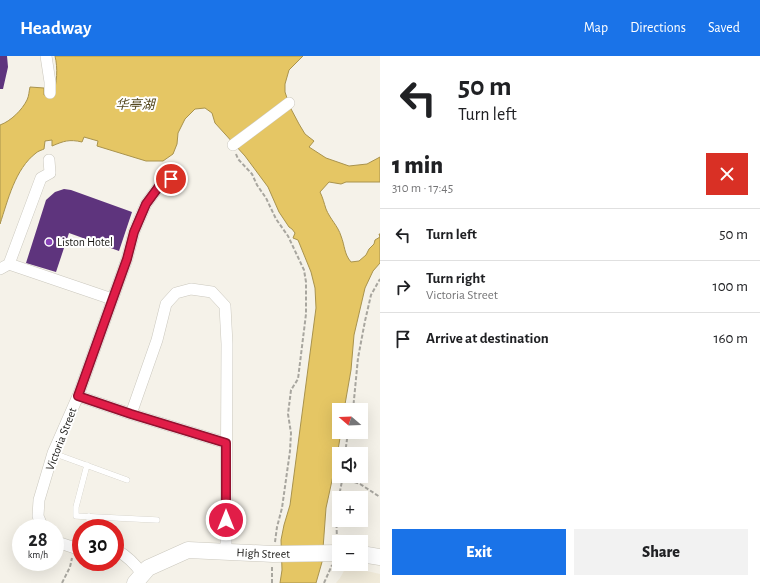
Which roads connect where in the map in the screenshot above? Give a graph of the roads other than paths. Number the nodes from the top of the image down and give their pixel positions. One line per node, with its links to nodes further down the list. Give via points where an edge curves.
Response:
1 (46, 56): 2 (street)
2 (50, 93)
3 (289, 104): 4 (street)
4 (233, 145)
5 (49, 160): 7 (street, via 50,173 41,178)
6 (171, 179): 8 (street, Victoria Street, via 160,185 146,204)
7 (5, 266): 8 (street)
8 (112, 299): 9 (street, Victoria Street)
9 (78, 396): 10 (street); 12 (street, Victoria Street)
10 (131, 414): 11 (street); 11 (street, via 157,340 166,304 176,293 191,289 212,292 225,306)
11 (226, 443): 18 (street)
12 (53, 453): 13 (lane); 16 (street, Victoria Street, via 39,500)
13 (87, 465): 14 (lane); 15 (lane, via 76,516)
14 (127, 480)
15 (89, 516): 17 (lane)
16 (39, 519)
17 (157, 520)
18 (226, 551): 19 (street, High Street, via 274,554); 23 (street, High Street, via 188,550 148,568)
19 (332, 553)
20 (124, 554): 23 (street, via 136,565)
21 (368, 555): 22 (street)
22 (380, 557)
23 (139, 579)

